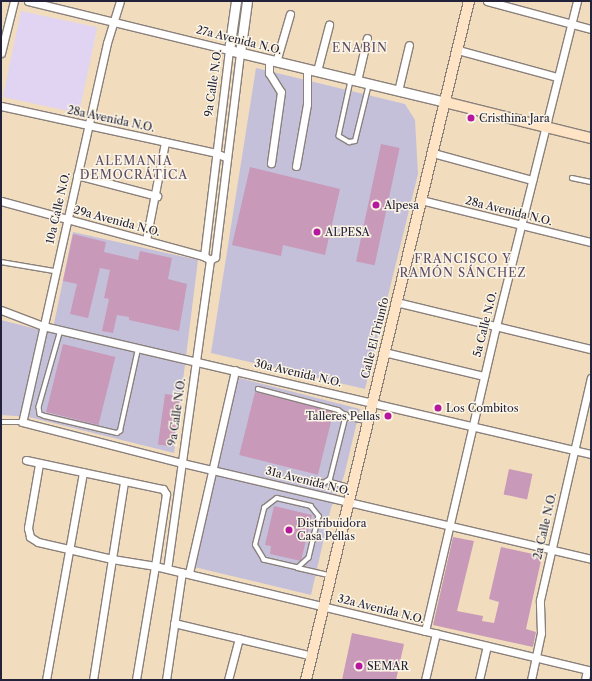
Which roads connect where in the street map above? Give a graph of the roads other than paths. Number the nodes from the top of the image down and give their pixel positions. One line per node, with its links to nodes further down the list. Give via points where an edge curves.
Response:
1 (14, 1): 18 (street)
2 (28, 1): 10 (street, 27a Avenida N.O.)
3 (120, 1): 10 (street, 10a Calle N.O.)
4 (236, 1): 16 (street, 9a Calle N.O.)
5 (247, 1): 19 (street, 9a Calle N.O.)
6 (469, 1): 17 (main road, Calle El Triunfo)
7 (487, 1): 11 (street)
8 (577, 1): 11 (street, 5a Calle N.O.)
9 (290, 14): 20 (street)
10 (114, 22): 16 (street, 27a Avenida N.O.); 29 (street, 10a Calle N.O., via 106,43)
11 (572, 24): 13 (street); 23 (street, 5a Calle N.O.)
12 (329, 25): 22 (street)
13 (591, 29)
14 (367, 38): 24 (street)
15 (409, 45): 26 (street)
16 (229, 50): 19 (street, 27a Avenida N.O.); 33 (street, 9a Calle N.O.)
17 (458, 50): 23 (street); 27 (main road, Calle El Triunfo)
18 (1, 53)
19 (240, 53): 20 (street, 27a Avenida N.O.); 35 (street, 9a Calle N.O.)
20 (273, 61): 21 (street, 27a Avenida N.O.); 36 (street, via 269,73 281,96)
21 (307, 69): 22 (street, 27a Avenida N.O.); 37 (street, via 307,104)
22 (317, 71): 24 (street, 27a Avenida N.O.)
23 (557, 77): 30 (street, 5a Calle N.O.)
24 (354, 80): 25 (street, 27a Avenida N.O.); 25 (lane, via 339,136 349,142 356,141)
25 (369, 84): 26 (street, 27a Avenida N.O.)
26 (398, 91): 27 (street, 27a Avenida N.O.)
27 (445, 102): 30 (main road); 34 (main road, Calle El Triunfo)
28 (1, 106): 29 (street, 28a Avenida N.O.)
29 (88, 126): 32 (street, 28a Avenida N.O.); 38 (street, 10a Calle N.O.)
30 (545, 127): 31 (main road); 40 (street, 5a Calle N.O.)
31 (591, 138)
32 (165, 142): 33 (street, 28a Avenida N.O.); 42 (street)
33 (216, 153): 35 (street, 28a Avenida N.O.); 49 (street, 9a Calle N.O.)
34 (433, 153): 40 (street); 43 (main road, Calle El Triunfo)
35 (227, 158): 50 (street, 9a Calle N.O., via 215,256)
36 (271, 163)
37 (296, 166)
38 (77, 175): 42 (street); 45 (street, 10a Calle N.O.)
39 (572, 178): 41 (lane)
40 (532, 180): 46 (street, 5a Calle N.O.)
41 (591, 182)
42 (157, 196): 47 (street)
43 (421, 200): 46 (street, 28a Avenida N.O.); 53 (main road, Calle El Triunfo)
44 (1, 201): 45 (street, 29a Avenida N.O.)
45 (67, 220): 47 (street, 29a Avenida N.O.); 52 (street, 10a Calle N.O.)
46 (521, 226): 48 (street, 28a Avenida N.O.); 56 (street, 5a Calle N.O.)
47 (146, 240): 49 (street, 29a Avenida N.O.)
48 (591, 242)
49 (204, 256): 50 (street)
50 (210, 260): 61 (street, 9a Calle N.O.)
51 (1, 262): 52 (lane)
52 (55, 271): 55 (street, 10a Calle N.O.)
53 (396, 302): 56 (street); 60 (main road, Calle El Triunfo)
54 (1, 310): 55 (street, 30a Avenida N.O.)
55 (43, 326): 57 (street, 30a Avenida N.O.); 69 (street, 10a Calle N.O.)
56 (496, 326): 59 (street); 63 (street, 5a Calle N.O.)
57 (61, 330): 58 (street, 30a Avenida N.O.); 58 (lane, via 39,407 40,414 117,433 120,431)
58 (139, 348): 61 (street, 30a Avenida N.O.)
59 (591, 349)
60 (384, 352): 63 (street); 66 (main road, Calle El Triunfo)
61 (196, 360): 62 (street, 30a Avenida N.O.); 75 (street, 9a Calle N.O.)
62 (235, 370): 66 (street, 30a Avenida N.O.); 77 (street)
63 (484, 376): 71 (street, 5a Calle N.O.)
64 (591, 378): 72 (street, 2a Calle N.O.)
65 (258, 389): 67 (lane, via 338,410)
66 (372, 402): 70 (main road, Calle El Triunfo); 71 (street, 30a Avenida N.O.)
67 (346, 416): 70 (lane); 81 (lane)
68 (1, 422): 69 (lane)
69 (22, 422): 75 (street, 31a Avenida N.O.)
70 (368, 422): 82 (main road, Calle El Triunfo)
71 (472, 426): 72 (street, 30a Avenida N.O.); 84 (street, 5a Calle N.O.)
72 (574, 450): 73 (street, 30a Avenida N.O.); 86 (street, 2a Calle N.O.)
73 (591, 454)
74 (26, 460): 76 (street)
75 (182, 462): 77 (street, 31a Avenida N.O.); 90 (street, 9a Calle N.O.)
76 (39, 464): 78 (street); 85 (street, 32a Avenida N.O., via 27,532 34,540)
77 (211, 469): 83 (street, 31a Avenida N.O.); 92 (street)
78 (83, 472): 79 (street); 85 (street)
79 (124, 481): 87 (street); 89 (street, via 158,487 166,494)
80 (314, 481): 81 (lane)
81 (327, 481): 82 (lane)
82 (351, 487): 83 (main road, Calle El Triunfo)
83 (348, 502): 84 (street, 31a Avenida N.O.); 93 (main road, Calle El Triunfo)
84 (449, 525): 86 (street, 31a Avenida N.O.); 96 (street, 5a Calle N.O.)
85 (69, 549): 87 (street, 32a Avenida N.O.); 103 (street)
86 (551, 549): 88 (street, 31a Avenida N.O.); 101 (street, 2a Calle N.O., via 540,600 541,633)
87 (112, 559): 89 (street, 32a Avenida N.O.); 104 (street)
88 (591, 559)
89 (155, 566): 90 (street, 32a Avenida N.O.); 105 (street)
90 (167, 568): 92 (street, 32a Avenida N.O.)
91 (298, 568): 91 (lane, via 309,558 319,516 311,506 277,498 264,508 255,545 264,560); 93 (lane)
92 (185, 572): 94 (street, 32a Avenida N.O.); 95 (street)
93 (330, 576): 94 (main road, Calle El Triunfo)
94 (323, 606): 96 (street, 32a Avenida N.O.); 100 (main road, Calle El Triunfo)
95 (174, 623): 98 (street); 106 (street)
96 (425, 631): 97 (street, 32a Avenida N.O.)
97 (436, 633): 99 (street, 32a Avenida N.O.); 109 (street)
98 (239, 638): 100 (street); 107 (street)
99 (487, 646): 101 (street, 32a Avenida N.O.); 110 (street)
100 (312, 656): 108 (main road, Calle El Triunfo)
101 (537, 658): 102 (street, 32a Avenida N.O.); 111 (street, 2a Calle N.O.)
102 (589, 670): 112 (street)
103 (46, 680)
104 (93, 680)
105 (136, 680)
106 (166, 680)
107 (228, 680)
108 (306, 680)
109 (426, 680)
110 (479, 680)
111 (531, 680)
112 (585, 680)

